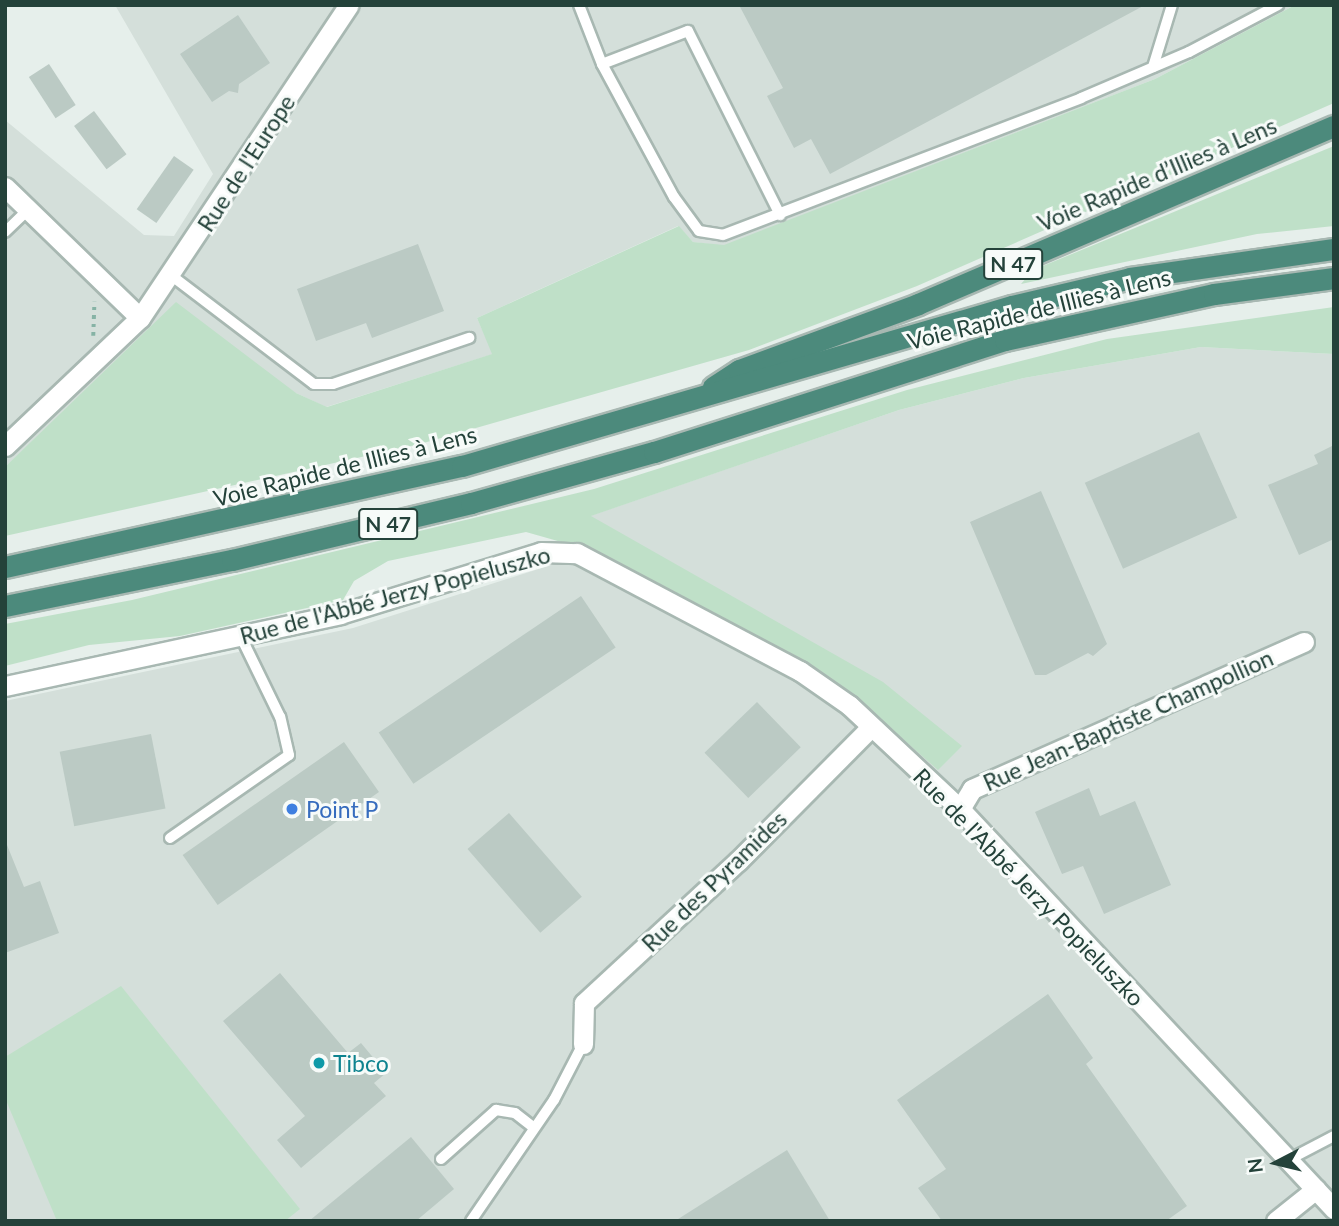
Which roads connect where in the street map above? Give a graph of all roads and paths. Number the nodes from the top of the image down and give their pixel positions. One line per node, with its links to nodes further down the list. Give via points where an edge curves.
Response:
1 (349, 5): 16 (street, Rue de l'Europe)
2 (579, 5): 7 (lane)
3 (1172, 5): 8 (lane)
4 (1258, 5): 6 (lane)
5 (1278, 5): 6 (lane)
6 (1254, 18): 8 (lane)
7 (602, 64): 12 (lane, via 674,197 699,231 723,235); 12 (lane, via 688,31)
8 (1153, 68): 12 (lane)
9 (1334, 126): 21 (highway, Voie Rapide d’Illies à Lens / N 47, via 918,304 739,370)
10 (5, 187): 11 (street)
11 (29, 209): 13 (lane); 15 (street)
12 (780, 215)
13 (5, 232)
14 (1334, 249): 21 (highway, Voie Rapide de Illies à Lens, via 1130,278 1012,306)
15 (85, 263): 18 (street); 20 (path, via 83,280 95,305 93,338)
16 (172, 276): 18 (street, Rue de l'Europe); 19 (lane, via 314,384 333,384)
17 (1334, 278): 24 (highway, Voie Rapide de Illies à Lens / N 47, via 1214,294 1032,334 418,516)
18 (140, 318): 22 (street, Rue de l'Europe)
19 (468, 338)
20 (83, 347)
21 (694, 400): 23 (highway, Voie Rapide de Illies à Lens / N 47, via 303,505)
22 (5, 446)
23 (5, 567)
24 (5, 606)
25 (241, 637): 27 (street, Rue de l'Abbé Jerzy Popieluszko); 28 (street, Rue de l'Abbé Jerzy Popieluszko, via 561,550 577,553 800,671); 30 (lane, via 280,717 289,755)
26 (1304, 642): 29 (street, Rue Jean-Baptiste Champollion, via 972,789)
27 (5, 686)
28 (871, 727): 29 (street, Rue de l'Abbé Jerzy Popieluszko); 31 (street, Rue des Pyramides, via 738,861 584,1003)
29 (960, 809): 35 (street, Rue de l'Abbé Jerzy Popieluszko)
30 (170, 838)
31 (583, 1044): 32 (lane)
32 (534, 1128): 34 (lane, via 514,1113 496,1110); 38 (lane)
33 (1334, 1136): 35 (lane)
34 (441, 1159)
35 (1288, 1160): 36 (street, Rue de l'Abbé Jerzy Popieluszko)
36 (1316, 1189): 37 (street, Rue de l'Abbé Jerzy Popieluszko); 39 (street)
37 (1334, 1209)
38 (471, 1221)
39 (1276, 1221)

